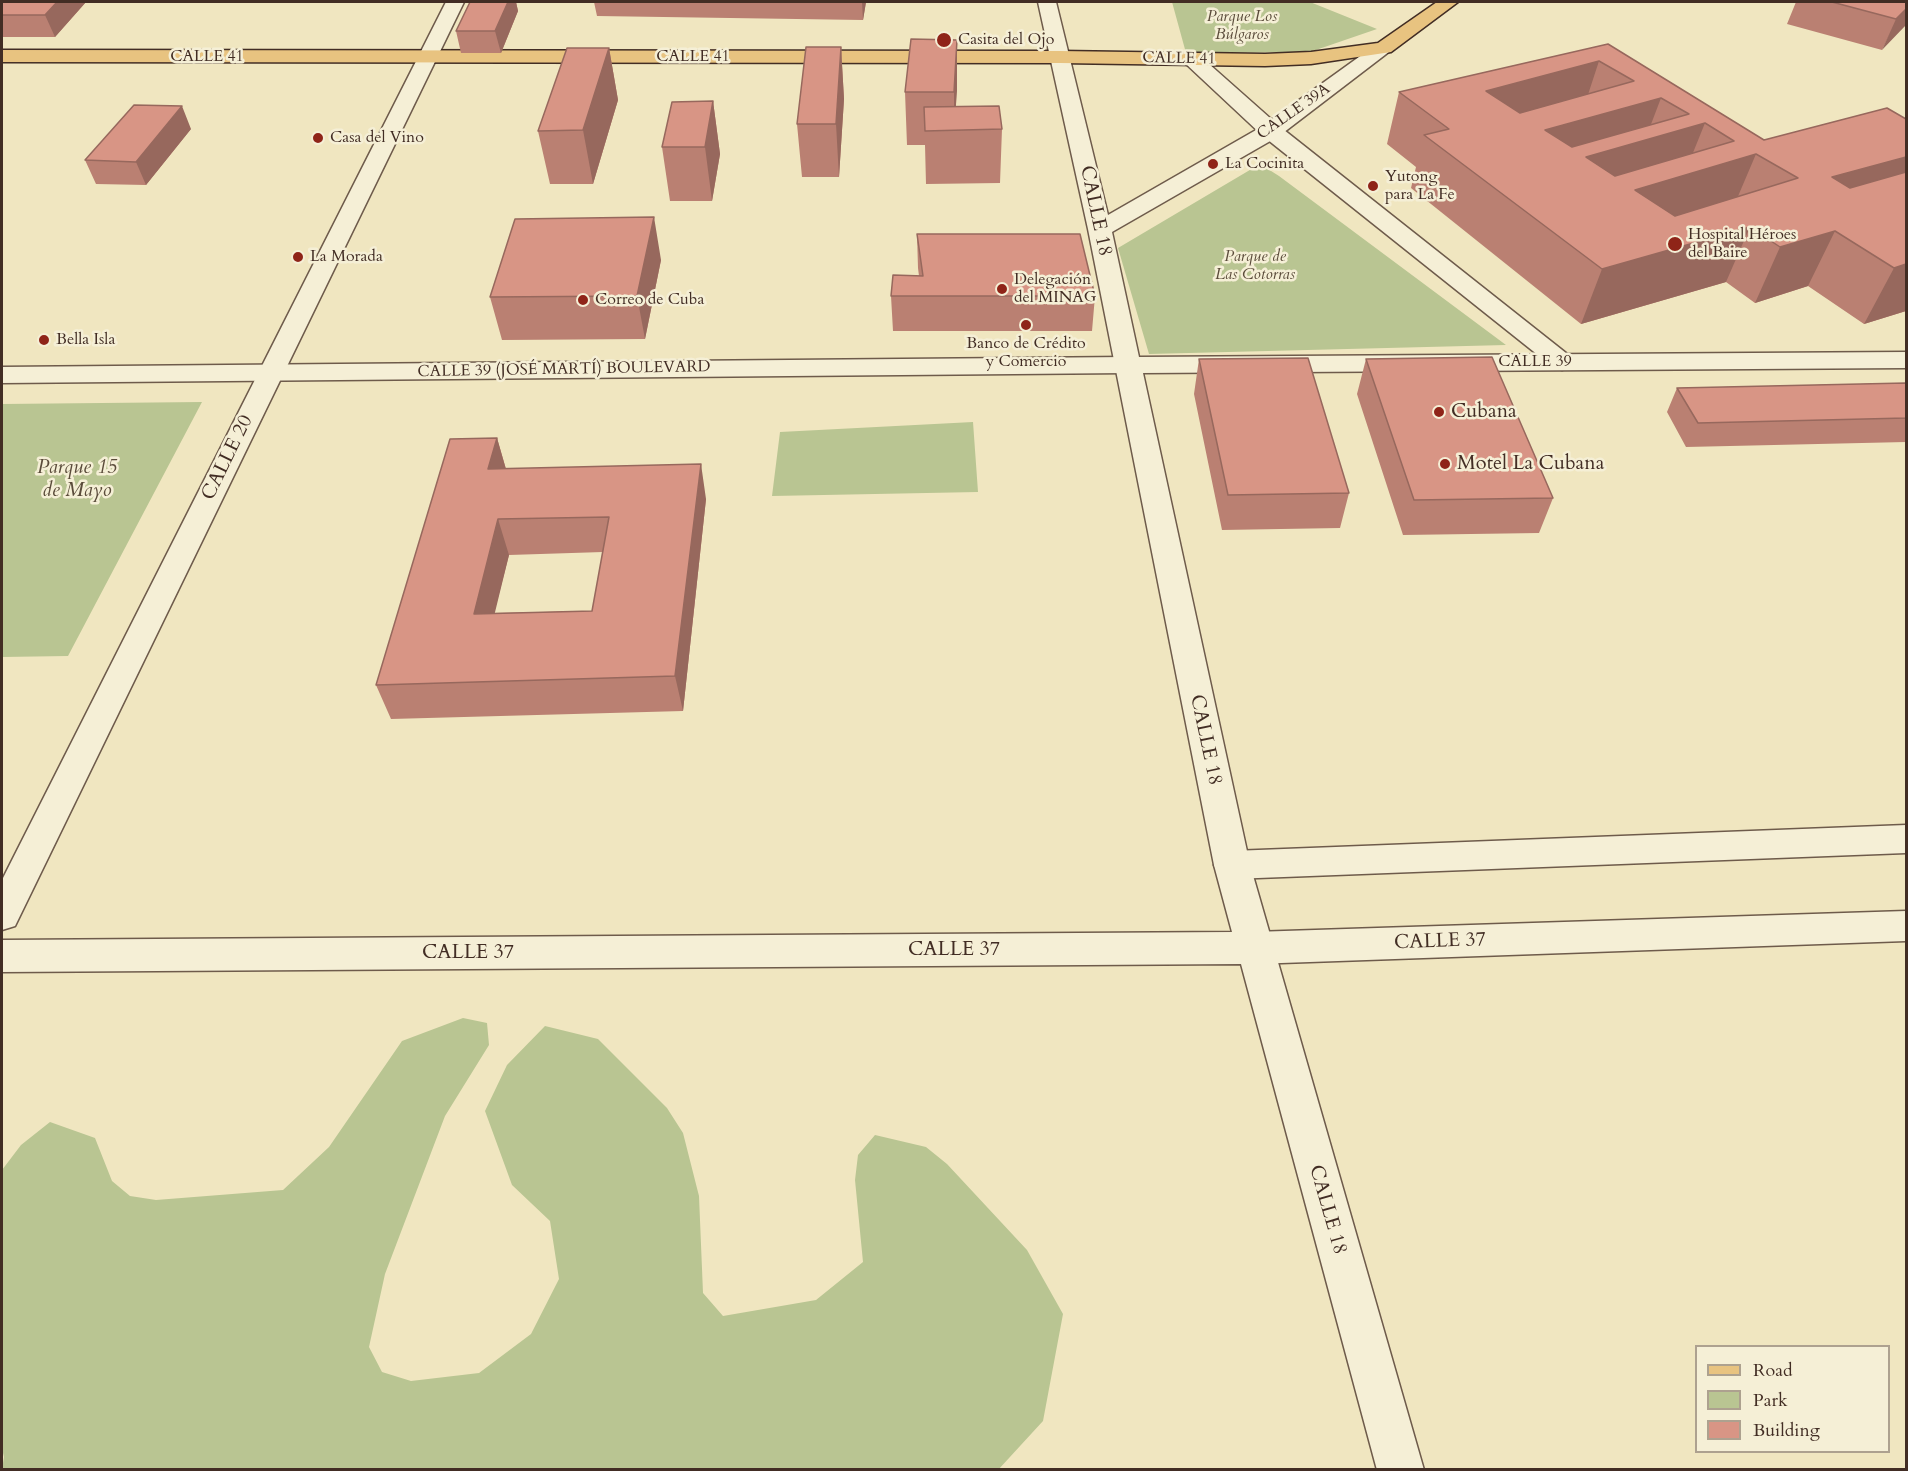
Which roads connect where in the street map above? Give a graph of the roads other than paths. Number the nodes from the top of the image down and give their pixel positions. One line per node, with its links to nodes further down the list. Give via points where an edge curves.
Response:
1 (455, 2): 7 (street, CALLE 20)
2 (1047, 2): 6 (street, CALLE 18)
3 (1449, 2): 4 (main road, CALLE 39A)
4 (1384, 48): 8 (main road, CALLE 41, via 1311,58); 9 (street, CALLE 39A)
5 (2, 56): 7 (main road, CALLE 41)
6 (1060, 57): 7 (main road, CALLE 41); 8 (main road, CALLE 41); 10 (street, CALLE 18)
7 (429, 58): 14 (street, CALLE 20)
8 (1193, 60): 9 (street)
9 (1271, 131): 10 (street, CALLE 39A); 12 (street)
10 (1100, 229): 13 (street, CALLE 18)
11 (1906, 360): 12 (street, CALLE 39)
12 (1562, 362): 13 (street, CALLE 39)
13 (1127, 365): 14 (street, CALLE 39 (JOSÉ MARTÍ) BOULEVARD); 17 (street, CALLE 18)
14 (270, 373): 15 (street, CALLE 39 (JOSÉ MARTÍ) BOULEVARD); 18 (street, CALLE 20)
15 (2, 375)
16 (1906, 839): 17 (street)
17 (1232, 865): 20 (street, CALLE 18)
18 (2, 915)
19 (1906, 926): 20 (street, CALLE 37)
20 (1253, 948): 21 (street, CALLE 37); 22 (street, CALLE 18)
21 (2, 956)
22 (1401, 1470)

